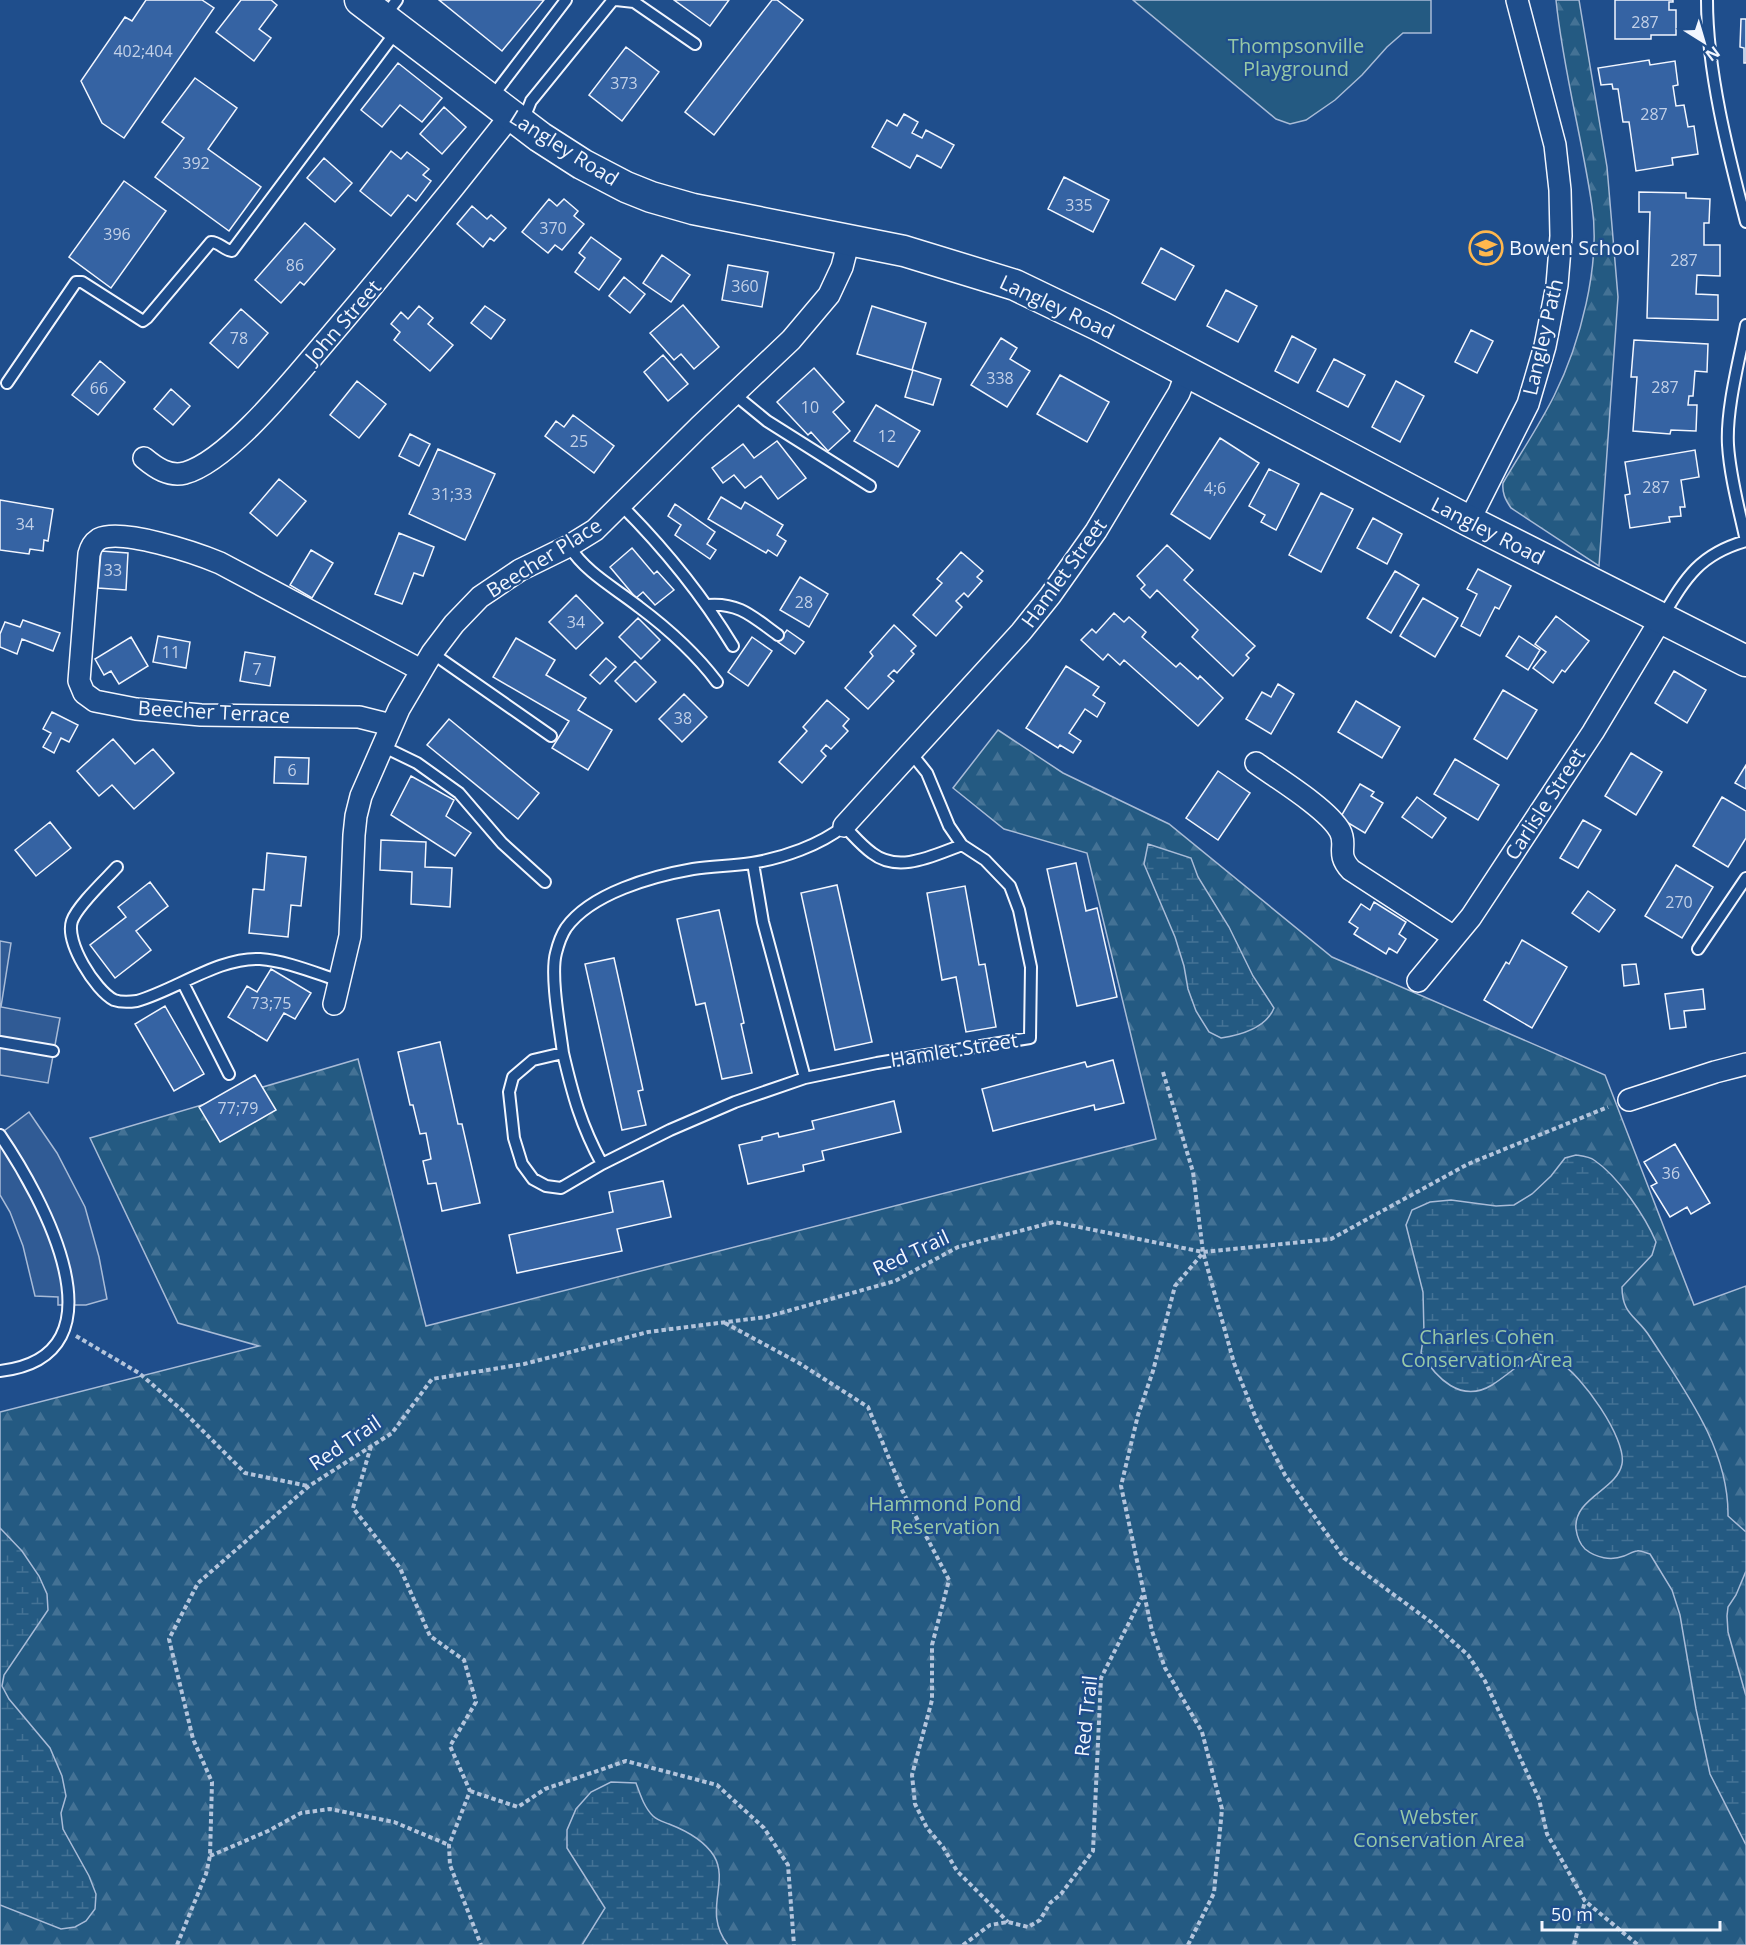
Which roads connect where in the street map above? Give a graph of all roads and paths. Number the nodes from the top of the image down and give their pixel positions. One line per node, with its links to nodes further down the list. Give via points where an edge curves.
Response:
1 (360, 0): 6 (street, Langley Road)
2 (566, 0): 8 (lane)
3 (615, 0): 7 (lane, via 634,2); 8 (lane, via 531,101)
4 (1516, 0): 18 (street, Langley Path, via 1555,146 1560,190 1558,275 1545,346 1528,404)
5 (1707, 0): 9 (lane, via 1715,80)
6 (393, 16): 8 (street, Langley Road); 13 (lane, via 232,251 211,242 143,321 82,282 76,282)
7 (695, 44)
8 (508, 113): 10 (street, Langley Road, via 582,164 651,197); 15 (street, John Street, via 394,262 228,448 198,468 176,474 165,472)
9 (1746, 222)
10 (849, 240): 12 (street, Langley Road, via 930,258 1015,285); 14 (street, Beecher Place, via 837,279 818,310)
11 (1746, 325): 19 (lane, via 1728,442)
12 (1187, 372): 18 (street, Langley Road); 31 (street, Hamlet Street, via 1173,403 1062,580 1021,632)
13 (7, 383)
14 (734, 394): 16 (lane, via 767,421); 17 (street, Beecher Place)
15 (144, 458)
16 (870, 486)
17 (621, 505): 20 (street, Beecher Place, via 595,530); 21 (lane)
18 (1469, 521): 22 (street, Langley Road)
19 (1746, 541): 22 (lane, via 1700,563)
20 (569, 546): 25 (street, Beecher Place, via 520,570 480,597); 27 (lane, via 582,563 651,616)
21 (706, 605): 23 (lane, via 732,605); 24 (lane)
22 (1661, 619): 26 (street, Langley Road); 39 (street, Carlisle Street, via 1593,732)
23 (778, 634)
24 (733, 646)
25 (426, 661): 28 (street, Beecher Place); 28 (street, Beecher Terrace, via 199,554 158,542 113,537 97,540 91,546 79,681 89,697 105,704 176,714 359,717); 29 (lane)
26 (1746, 661)
27 (717, 682)
28 (391, 725): 30 (street, Beecher Place)
29 (551, 735)
30 (382, 746): 38 (lane, via 417,763 459,793 502,843); 41 (street, Beecher Place, via 356,816 350,927)
31 (911, 753): 33 (street, Hamlet Street); 34 (lane, Hamlet Street, via 927,773)
32 (1256, 763): 39 (street, via 1335,825 1343,843 1341,855 1351,870)
33 (844, 826): 34 (lane, via 874,855 892,862 916,861); 35 (lane, Hamlet Street, via 810,847)
34 (962, 845): 51 (lane, Hamlet Street, via 986,860 1010,886 1019,910 1032,968 1030,1038)
35 (753, 863): 47 (lane, Hamlet Street, via 693,869 637,883 598,901 566,928 555,955 555,990); 51 (lane, via 763,922)
36 (117, 867): 43 (lane, via 72,921 72,940 84,965 99,987 122,1002 145,999)
37 (1746, 878): 40 (lane)
38 (545, 882)
39 (1454, 937): 42 (street, Carlisle Street)
40 (1698, 949)
41 (340, 981): 43 (lane, via 261,959 240,960); 44 (street, Beecher Place)
42 (1418, 981)
43 (183, 982): 50 (lane)
44 (334, 1004)
45 (0, 1042): 46 (lane)
46 (53, 1051)
47 (564, 1053): 54 (lane, Hamlet Street, via 576,1106); 54 (lane, Hamlet Street, via 533,1060 513,1077 509,1092 514,1138 522,1164 533,1179 561,1188)
48 (1746, 1064): 52 (street)
49 (1163, 1072): 55 (path, via 1193,1172)
50 (229, 1074)
51 (805, 1078): 54 (lane, Hamlet Street, via 670,1130)
52 (1629, 1100): 55 (path, Red Trail, via 1468,1164 1331,1239)
53 (0, 1135): 57 (lane, via 34,1188 58,1247 69,1295)
54 (602, 1164)
55 (1203, 1252): 56 (path, Red Trail, via 1054,1222 958,1247 895,1281 766,1317); 61 (path, via 1175,1286 1121,1486); 65 (path, via 1234,1364 1285,1475 1344,1558 1431,1622 1468,1655 1485,1681 1539,1799 1547,1834)
56 (725, 1323): 59 (path, Red Trail, via 648,1332 524,1364 432,1379 392,1433); 66 (path, via 868,1407 903,1490 949,1580 932,1645 932,1700 912,1775 915,1804 957,1871)
57 (64, 1330): 58 (lane, via 47,1354 23,1367); 60 (path, via 139,1373 244,1473)
58 (0, 1371)
59 (371, 1446): 60 (path, Red Trail); 62 (path, via 353,1508 400,1568 430,1636 464,1659 476,1702 450,1746)
60 (309, 1486): 64 (path, Red Trail, via 198,1583 169,1639 193,1739 212,1782)
61 (1144, 1593): 66 (path, Red Trail, via 1101,1678 1093,1851 1040,1920 1028,1927); 71 (path, via 1152,1631 1166,1668 1202,1732 1222,1809 1215,1893)
62 (470, 1791): 63 (path); 69 (path, via 518,1807 545,1789 626,1761 717,1785 764,1828 788,1865)
63 (449, 1845): 64 (path, via 394,1822 330,1809 301,1813); 68 (path, via 450,1865)
64 (210, 1856): 67 (path, Red Trail)
65 (1585, 1901): 72 (path); 73 (path)
66 (1008, 1922): 70 (path, Red Trail, via 990,1924)
67 (177, 1945)
68 (481, 1945)
69 (794, 1945)
70 (963, 1945)
71 (1188, 1945)
72 (1574, 1945)
73 (1638, 1945)

